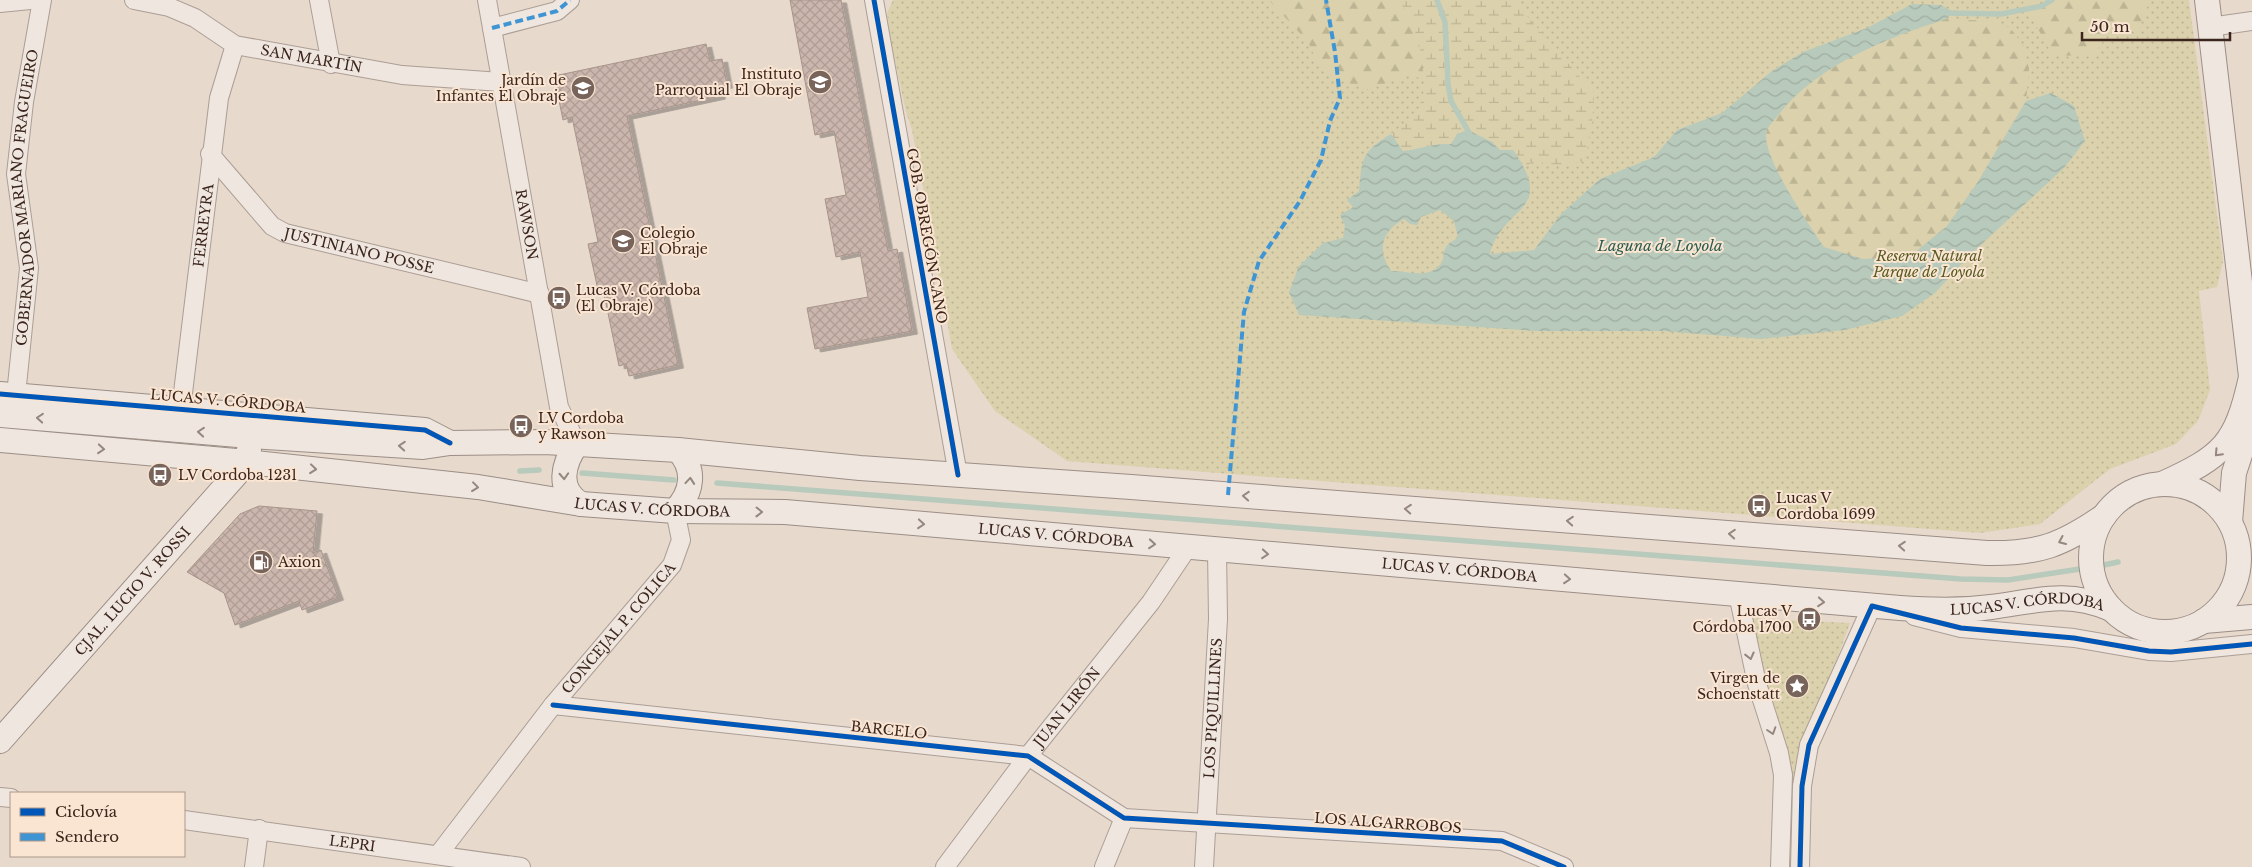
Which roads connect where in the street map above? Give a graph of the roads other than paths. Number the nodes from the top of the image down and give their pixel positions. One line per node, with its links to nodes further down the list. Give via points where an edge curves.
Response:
1 (30, 0): 9 (street)
2 (42, 0): 19 (street, GOBERNADOR MARIANO FRAGUEIRO, via 24,102 16,174 29,268)
3 (134, 0): 13 (street, SAN MARTÍN, via 169,7 195,18)
4 (319, 0): 14 (street)
5 (487, 0): 12 (street, RAWSON)
6 (570, 0): 12 (street, via 557,11)
7 (874, 0): 29 (street, GOB. OBREGÓN CANO)
8 (2207, 0): 11 (main road)
9 (0, 3)
10 (2252, 21): 11 (street)
11 (2210, 27): 18 (main road)
12 (492, 28): 15 (street, RAWSON)
13 (235, 46): 14 (street, SAN MARTÍN); 16 (street, FERREYRA, via 219,98)
14 (331, 64): 15 (street, SAN MARTÍN, via 402,76)
15 (501, 82): 17 (street, RAWSON)
16 (210, 154): 17 (street, JUSTINIANO POSSE, via 272,226 284,233); 20 (street, FERREYRA)
17 (540, 294): 26 (street, RAWSON, via 559,407)
18 (2252, 381): 30 (main road, one-way to 30, via 2239,419 2221,450 2200,467)
19 (8, 394): 20 (main road, LUCAS V. CÓRDOBA)
20 (181, 408): 25 (main road, LUCAS V. CÓRDOBA, via 424,430)
21 (0, 415): 23 (main road, LUCAS V. CÓRDOBA, one-way to 21)
22 (2252, 418): 34 (main road, via 2234,473)
23 (250, 436): 25 (main road, LUCAS V. CÓRDOBA, one-way to 23, via 423,447); 28 (main road)
24 (0, 440): 28 (main road, LUCAS V. CÓRDOBA, one-way to 28)
25 (450, 443): 26 (main road, LUCAS V. CÓRDOBA)
26 (577, 444): 27 (main road, LUCAS V. CÓRDOBA); 31 (main road, one-way to 31, via 564,466 564,476 573,500)
27 (678, 450): 29 (main road, LUCAS V. CÓRDOBA); 32 (main road, one-way to 27, via 688,492 691,474 685,457)
28 (247, 462): 31 (main road, LUCAS V. CÓRDOBA, one-way to 31, via 478,487); 45 (main road, CJAL. LUCIO V. ROSSI)
29 (958, 475): 33 (main road, LUCAS V. CÓRDOBA, one-way to 29, via 2080,533 2038,550 1987,553)
30 (2162, 484): 33 (main road, LUCAS V. CÓRDOBA, via 2143,487 2125,496); 34 (main road, LUCAS V. CÓRDOBA, via 2200,492 2216,504)
31 (581, 504): 32 (main road, LUCAS V. CÓRDOBA)
32 (675, 511): 35 (main road, LUCAS V. CÓRDOBA, one-way to 35, via 785,512); 44 (street, CONCEJAL P. COLICA, via 681,540 672,565)
33 (2104, 516): 40 (main road, LUCAS V. CÓRDOBA, via 2095,534 2091,563 2095,582)
34 (2232, 527): 37 (main road, LUCAS V. CÓRDOBA); 42 (main road, LUCAS V. CÓRDOBA, via 2238,566 2233,587 2221,606)
35 (1188, 547): 36 (main road, LUCAS V. CÓRDOBA); 46 (street, JUAN LIRÓN, via 1151,602)
36 (1217, 550): 38 (main road, LUCAS V. CÓRDOBA, one-way to 38); 49 (street, LOS PIQUILLINES, via 1218,620)
37 (2252, 553)
38 (1738, 594): 39 (main road, LUCAS V. CÓRDOBA, one-way to 39); 58 (street, one-way to 58, via 1757,684 1783,775)
39 (1872, 606): 40 (main road, LUCAS V. CÓRDOBA, via 1967,610 2066,597 2096,602); 43 (street, via 1962,628 2074,638 2149,652); 59 (street, via 1809,745 1802,786)
40 (2111, 609): 42 (main road, LUCAS V. CÓRDOBA, via 2129,623 2156,631 2183,630)
41 (2252, 617): 42 (main road, LUCAS V. CÓRDOBA)
42 (2204, 621)
43 (2252, 644)
44 (553, 705): 46 (street, BARCELO); 51 (street, CONCEJAL P. COLICA)
45 (0, 740)
46 (1028, 756): 47 (street, BARCELO); 54 (street, JUAN LIRÓN)
47 (1124, 818): 49 (street); 55 (street)
48 (185, 820): 50 (street, LEPRI)
49 (1205, 822): 56 (street, LOS PIQUILLINES); 57 (street, LOS ALGARROBOS, via 1502,841)
50 (258, 830): 51 (street, LEPRI); 52 (street)
51 (438, 855): 53 (street, LEPRI)
52 (254, 867)
53 (521, 867)
54 (945, 867)
55 (1104, 867)
56 (1204, 867)
57 (1564, 867)
58 (1780, 867)
59 (1800, 867)

